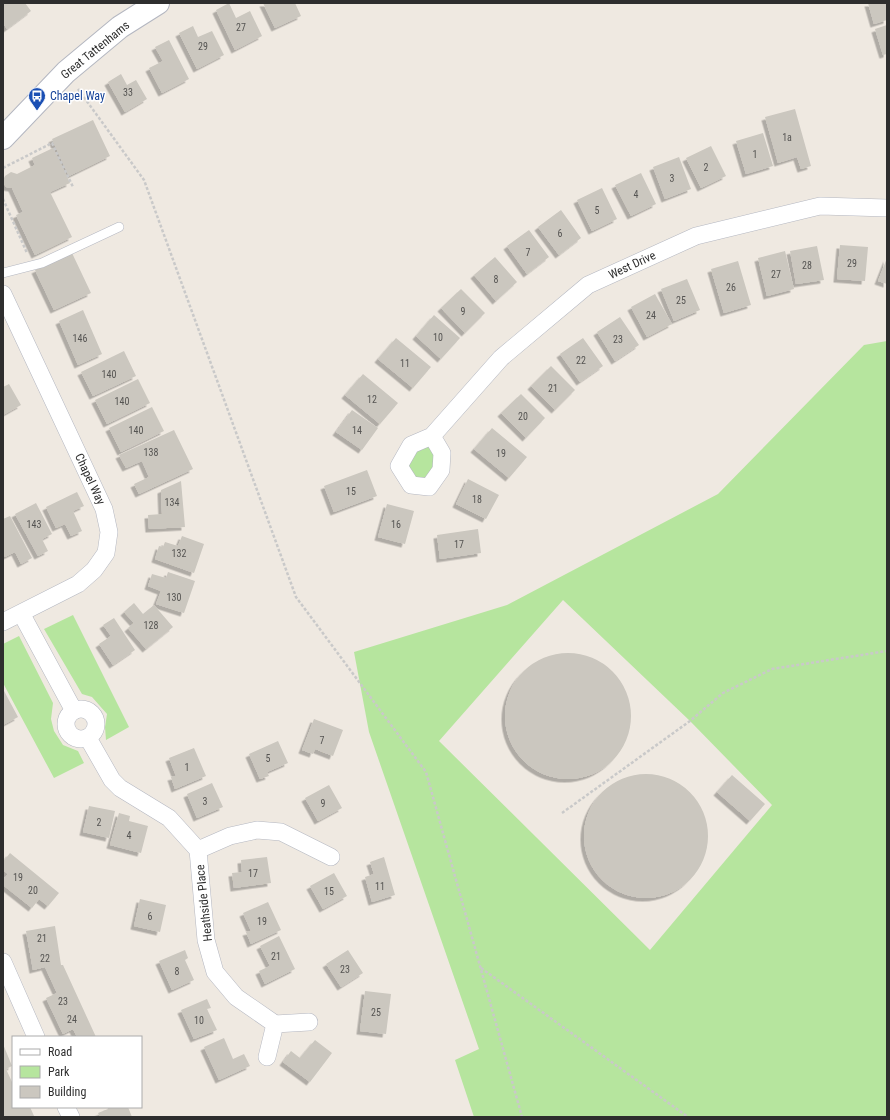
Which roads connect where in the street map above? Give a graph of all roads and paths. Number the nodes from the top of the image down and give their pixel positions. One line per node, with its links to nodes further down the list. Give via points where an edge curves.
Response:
1 (158, 3): 2 (main road, Great Tattenhams, via 120,27)
2 (66, 72): 3 (main road, Great Tattenhams); 20 (path, via 144,180 296,597 426,772)
3 (3, 138)
4 (3, 168): 5 (path, via 52,143)
5 (73, 187)
6 (3, 199): 9 (path)
7 (887, 208): 12 (street, West Drive, via 820,206 696,236 588,286 501,358)
8 (119, 227): 9 (lane)
9 (32, 266): 10 (lane)
10 (3, 273)
11 (3, 294): 13 (street, Chapel Way, via 104,509 109,532 106,553 94,570 78,584)
12 (432, 436)
13 (21, 613): 14 (street, Chapel Way); 17 (street, Heathside Place, via 74,711 67,720 68,731 77,739 88,738 112,780 120,788 169,818)
14 (3, 622)
15 (887, 651): 16 (path, via 772,669 723,693 690,721)
16 (562, 813)
17 (198, 850): 18 (street, Heathside Place, via 230,836 257,830 281,832); 22 (street, Heathside Place, via 206,940 215,972 236,997)
18 (331, 858)
19 (3, 962): 23 (street)
20 (481, 968): 27 (path); 28 (path)
21 (309, 1022): 22 (street)
22 (275, 1024): 24 (street)
23 (36, 1036)
24 (267, 1057)
25 (66, 1108): 26 (street)
26 (71, 1117)
27 (522, 1117)
28 (688, 1117)

